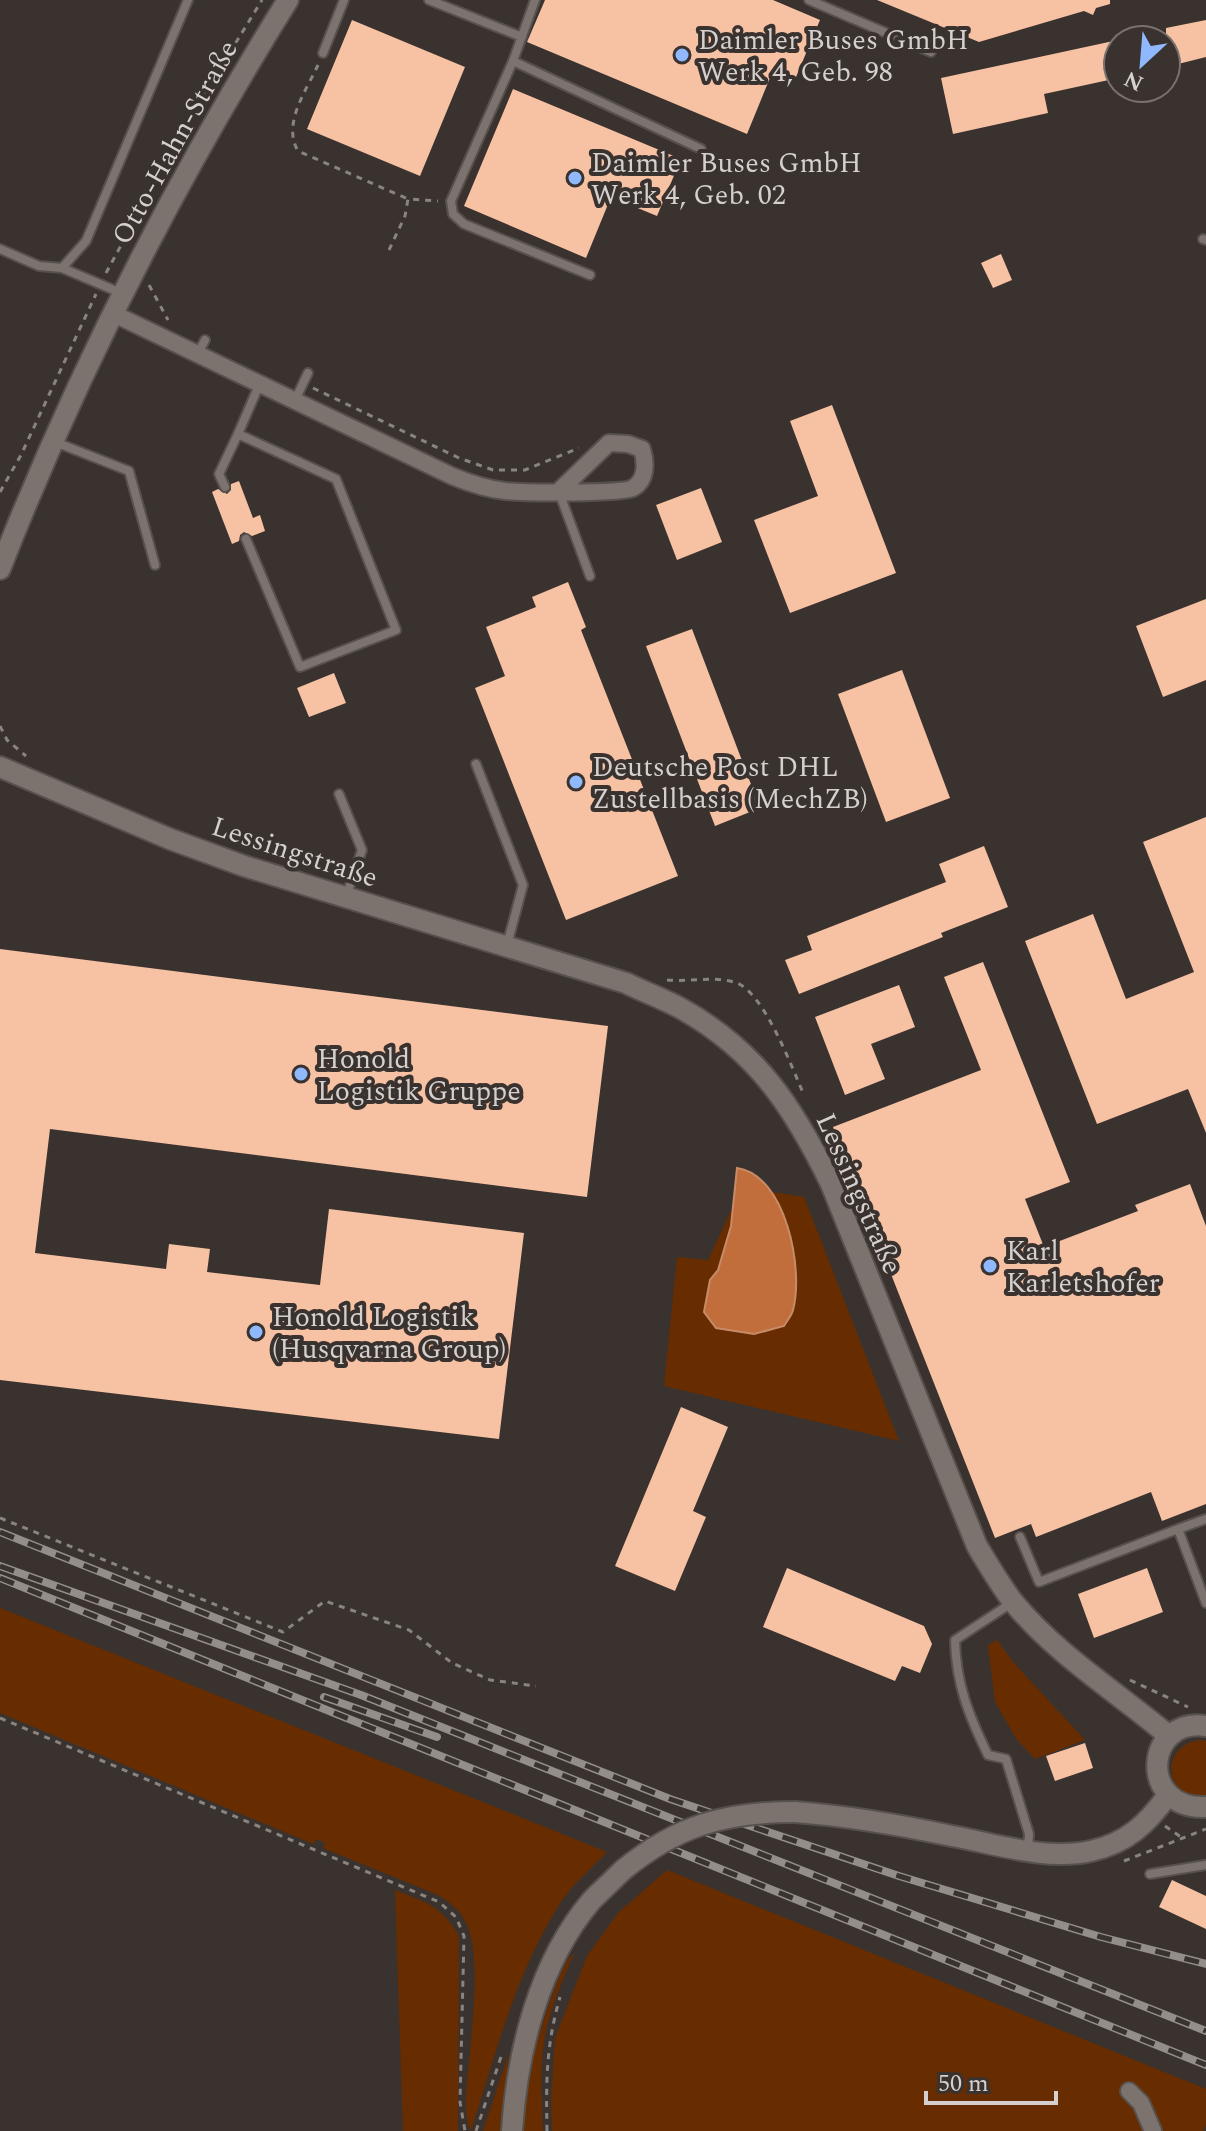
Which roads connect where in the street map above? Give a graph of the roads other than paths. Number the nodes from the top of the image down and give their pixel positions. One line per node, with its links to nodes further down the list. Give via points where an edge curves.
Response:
1 (188, 0): 13 (lane, via 86,241)
2 (288, 0): 15 (street, Otto-Hahn-Straße, via 201,144)
3 (344, 0): 9 (lane)
4 (429, 0): 7 (lane)
5 (535, 0): 7 (lane)
6 (809, 0): 8 (lane)
7 (522, 37): 10 (lane)
8 (931, 52)
9 (323, 53)
10 (513, 61): 11 (lane); 14 (lane, via 451,201 453,214 464,224)
11 (701, 149)
12 (0, 249): 13 (lane, via 39,266)
13 (62, 268): 15 (lane)
14 (590, 275)
15 (126, 285): 16 (street, Otto-Hahn-Straße)
16 (112, 313): 18 (street, via 201,346); 21 (street, Otto-Hahn-Straße)
17 (308, 373): 19 (lane)
18 (260, 383): 19 (street); 20 (lane)
19 (295, 400): 23 (street, via 481,488)
20 (238, 434): 22 (lane, via 219,474); 24 (lane, via 336,479 396,630 300,667)
21 (54, 441): 25 (lane, via 129,471); 26 (street, Otto-Hahn-Straße)
22 (225, 487)
23 (559, 491): 23 (street, via 612,493 633,488 646,464 642,449 609,443); 27 (lane)
24 (246, 539)
25 (155, 565)
26 (0, 569)
27 (590, 576)
28 (476, 764): 32 (lane, via 523,885)
29 (0, 767): 31 (street, Lessingstraße, via 170,839)
30 (339, 794): 31 (lane, via 362,850)
31 (346, 898): 32 (street, Lessingstraße)
32 (507, 946): 36 (street, Lessingstraße, via 626,983 682,1009 741,1051 779,1092 831,1184 977,1546)
33 (1206, 1519): 34 (lane)
34 (1178, 1529): 35 (lane, via 1039,1582); 37 (lane)
35 (1020, 1537)
36 (1013, 1602): 39 (street, Lessingstraße, via 1050,1640); 42 (lane, via 955,1640 955,1670 988,1755 1006,1759 1029,1834)
37 (1206, 1603)
38 (1206, 1726): 39 (street, via 1196,1724)
39 (1169, 1736): 40 (street, via 1157,1757 1157,1772)
40 (1168, 1795): 41 (street, via 1180,1804); 42 (street, via 1133,1835 1114,1844 1089,1852)
41 (1206, 1808)
42 (1028, 1850): 46 (street, bridge, via 855,1817 795,1812 754,1812 702,1823 663,1842 623,1870 592,1901 567,1938 543,1985 525,2040)
43 (1206, 1865): 44 (lane)
44 (1150, 1874)
45 (1129, 2091): 47 (street, via 1141,2103)
46 (512, 2131)
47 (1153, 2131)

